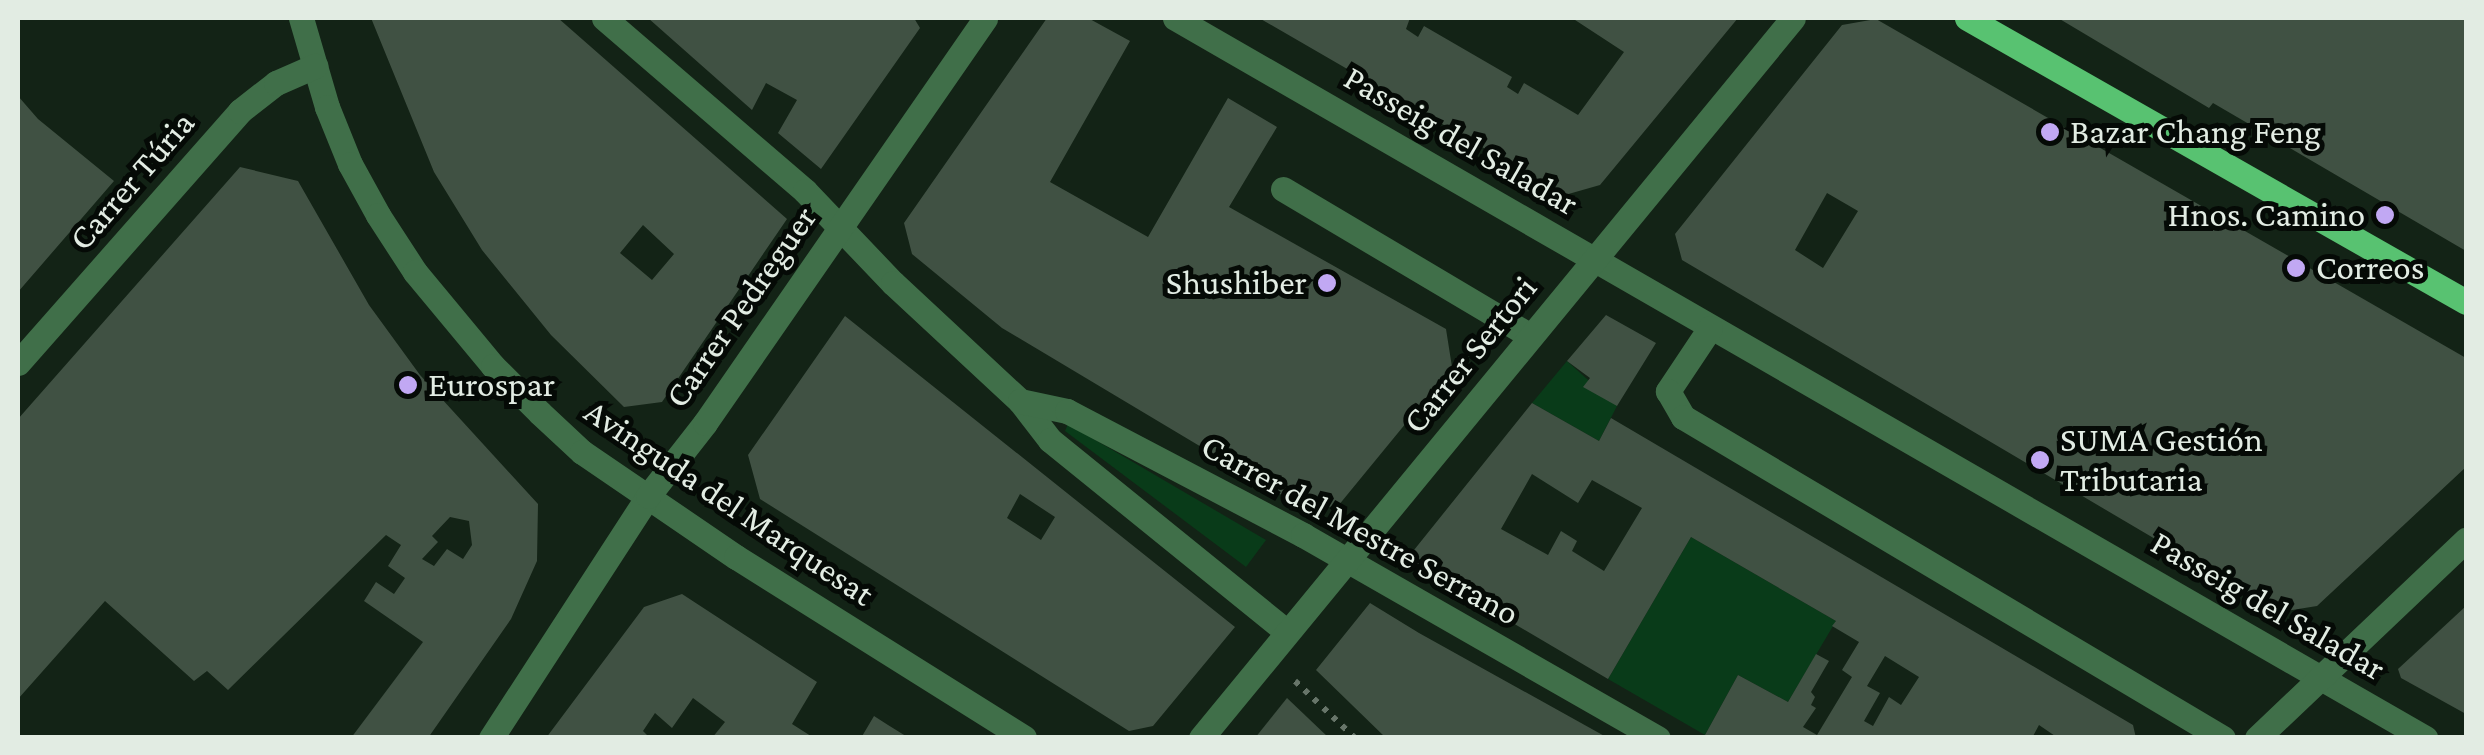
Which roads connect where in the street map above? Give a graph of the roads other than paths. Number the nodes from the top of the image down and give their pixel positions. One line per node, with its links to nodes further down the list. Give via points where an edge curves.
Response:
1 (301, 18): 7 (street, Avinguda del Marquesat)
2 (604, 18): 9 (street)
3 (1174, 18): 10 (street, Passeig del Saladar)
4 (1793, 18): 10 (street, Carrer Sertori)
5 (1968, 18): 11 (main road)
6 (981, 19): 9 (street, Carrer Pedreguer)
7 (315, 66): 14 (street, Carrer Túria, via 276,83 240,111); 16 (street, Avinguda del Marquesat, via 350,164 415,272 540,414)
8 (1284, 190): 13 (street)
9 (840, 226): 15 (street); 16 (street, Carrer Pedreguer)
10 (1595, 259): 12 (street, Passeig del Saladar); 13 (street, Carrer Sertori)
11 (2466, 302)
12 (1710, 328): 20 (street, Passeig del Saladar); 25 (street, via 1668,391 1683,417)
13 (1531, 336): 18 (street, Carrer Sertori)
14 (18, 363)
15 (1020, 402): 18 (street, Carrer del Mestre Serrano, via 1066,411); 19 (street, via 1050,440)
16 (648, 496): 21 (street, Carrer Pedreguer); 22 (street, Avinguda del Marquesat)
17 (2466, 540): 20 (street)
18 (1348, 560): 19 (street, Carrer Sertori); 24 (street, Carrer del Mestre Serrano)
19 (1288, 632): 23 (street, Carrer Sertori)
20 (2322, 676): 26 (street); 27 (street, Passeig del Saladar)
21 (491, 738)
22 (1024, 738)
23 (1201, 738)
24 (1658, 738)
25 (2223, 738)
26 (2257, 738)
27 (2425, 738)

